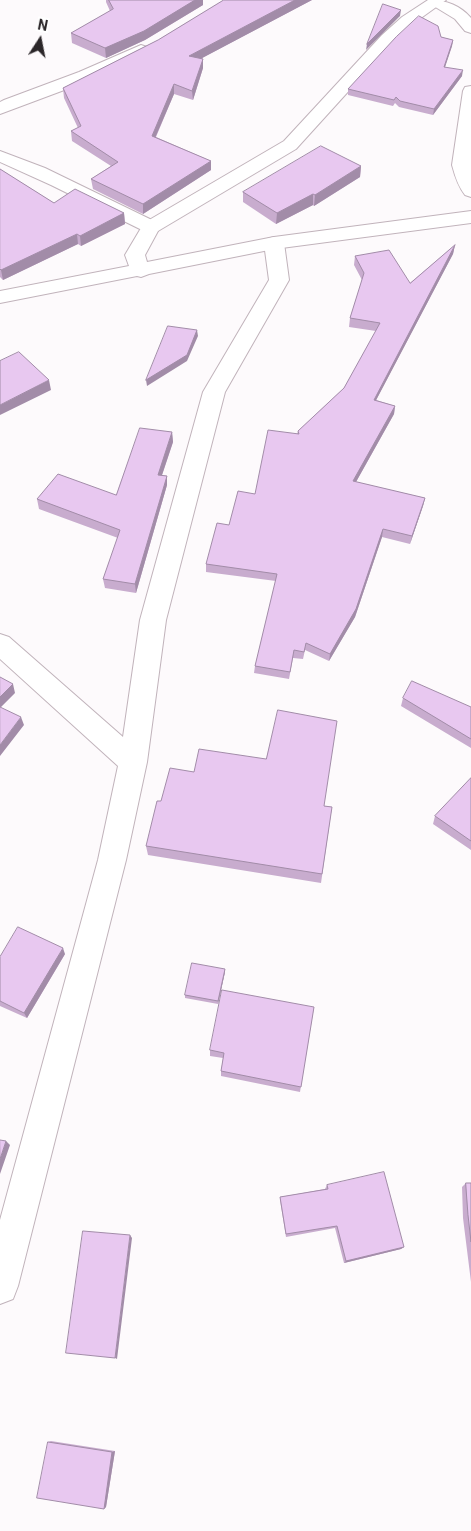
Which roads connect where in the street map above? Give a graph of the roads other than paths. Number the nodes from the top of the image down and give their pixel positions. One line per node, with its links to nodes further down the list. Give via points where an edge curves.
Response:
1 (438, 1): 2 (street, via 461,16); 9 (street, via 408,20 388,38 290,145)
2 (471, 28)
3 (152, 45): 5 (street)
4 (471, 91): 7 (street, via 461,165)
5 (0, 110)
6 (0, 156): 9 (street, via 35,168)
7 (471, 191)
8 (471, 217): 10 (street)
9 (152, 227): 11 (street, via 135,255)
10 (274, 243): 11 (street); 14 (street, via 278,280 211,402 153,620)
11 (140, 271): 12 (street)
12 (0, 297)
13 (0, 644): 14 (street)
14 (133, 762): 15 (street, via 112,860)
15 (0, 1286)

